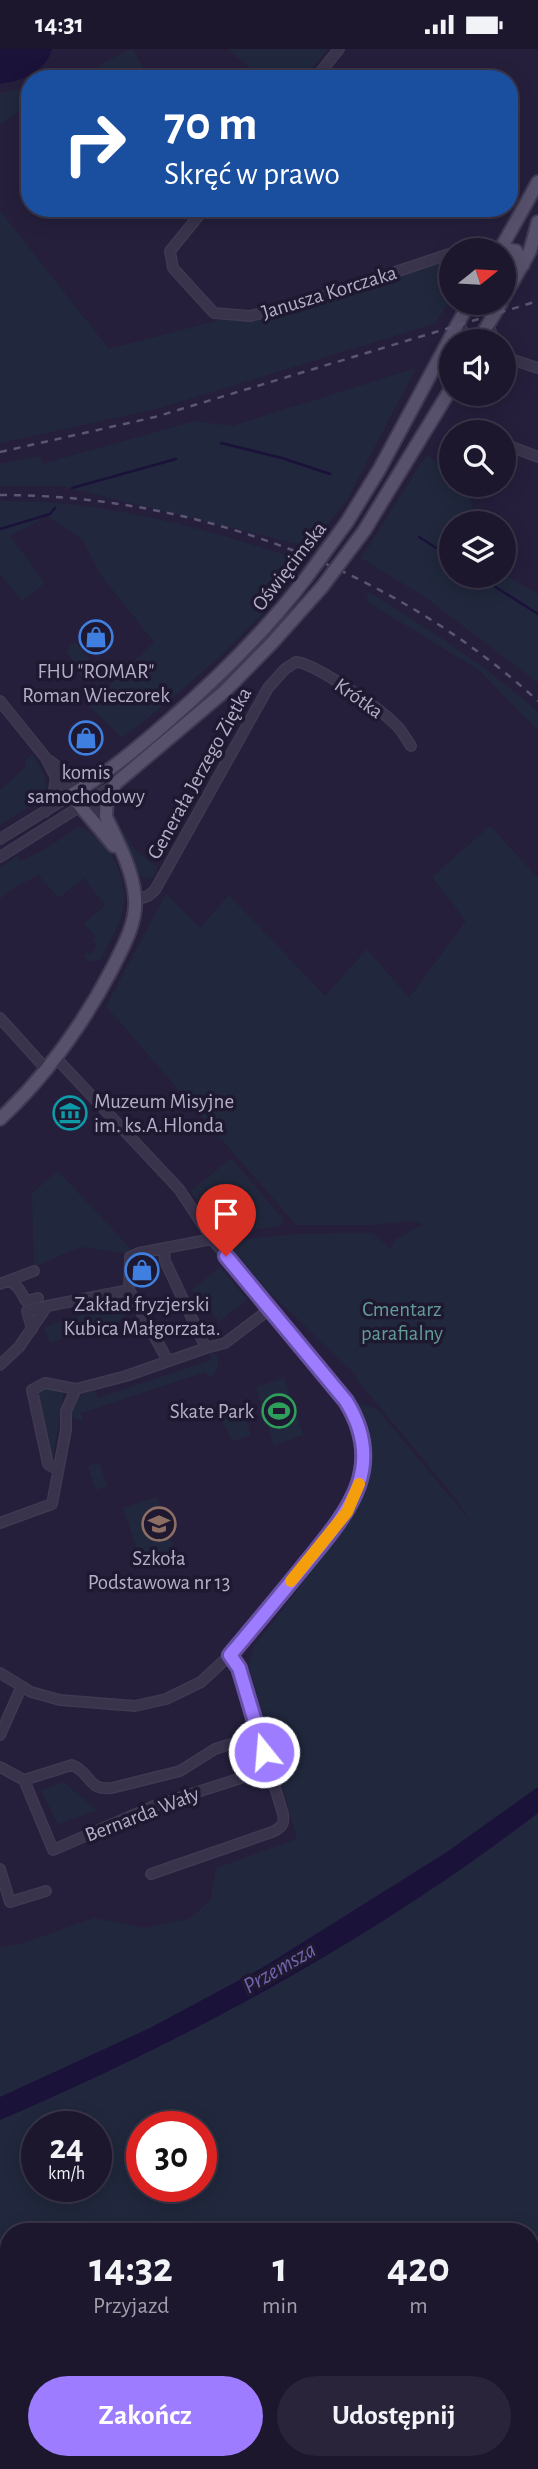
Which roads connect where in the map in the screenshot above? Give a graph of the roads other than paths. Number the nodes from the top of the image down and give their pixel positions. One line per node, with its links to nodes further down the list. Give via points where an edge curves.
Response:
1 (339, 49): 2 (street)
2 (322, 70)
3 (538, 182): 6 (main road)
4 (198, 217): 8 (street, Janusza Korczaka, via 170,251 173,268 214,313 250,316)
5 (538, 222): 9 (main road)
6 (507, 238)
7 (516, 251): 9 (main road)
8 (439, 257)
9 (523, 265): 10 (main road)
10 (516, 277)
11 (463, 315): 13 (main road, Oświęcimska)
12 (494, 315): 14 (main road)
13 (458, 323): 15 (street); 29 (main road, Oświęcimska, bridge, via 347,521 262,632 195,699)
14 (488, 325): 16 (main road); 17 (street)
15 (461, 329)
16 (486, 329)
17 (490, 329)
18 (516, 361): 19 (street)
19 (538, 368)
20 (440, 406): 28 (main road, Oświęcimska, bridge, via 364,531 322,587 225,691)
21 (516, 449): 22 (street)
22 (538, 457)
23 (296, 662): 25 (street, Krótka, via 313,667 368,703 396,725); 36 (street, Generała Jerzego Ziętka, via 268,688 155,890)
24 (0, 701): 26 (street)
25 (411, 746)
26 (46, 758): 27 (street); 29 (street, via 64,772)
27 (57, 778): 29 (street); 31 (street)
28 (116, 783): 30 (street, Oświęcimska); 32 (main road)
29 (75, 793): 30 (main road); 31 (street, Oświęcimska)
30 (84, 804): 32 (street); 34 (main road); 35 (street, Oświęcimska)
31 (44, 814): 33 (street, Oświęcimska)
32 (106, 817): 34 (main road)
33 (0, 839)
34 (122, 853): 36 (main road, Generała Jerzego Ziętka)
35 (0, 857)
36 (136, 901): 38 (main road, Generała Jerzego Ziętka, via 123,948)
37 (0, 1018): 39 (street)
38 (57, 1058): 39 (main road, Generała Jerzego Ziętka); 41 (street, via 179,1189)
39 (47, 1070): 40 (main road, Generała Jerzego Ziętka)
40 (0, 1119)
41 (212, 1239): 42 (street); 49 (street)
42 (164, 1249): 46 (street, via 130,1257); 51 (street, via 165,1261)
43 (34, 1271): 44 (street)
44 (10, 1280): 45 (street); 47 (street, via 26,1301)
45 (0, 1285)
46 (129, 1290): 48 (street); 52 (street)
47 (38, 1298)
48 (47, 1306): 50 (street); 50 (street, via 27,1311)
49 (270, 1309): 51 (street, via 225,1343); 57 (street, via 353,1412 362,1437 362,1466 347,1512)
50 (32, 1329): 53 (street)
51 (206, 1347): 52 (street)
52 (168, 1361): 54 (street)
53 (0, 1365)
54 (76, 1388): 55 (street, via 66,1411); 55 (street, via 45,1383 32,1390 48,1464)
55 (58, 1470): 56 (street, via 52,1504)
56 (0, 1523)
57 (230, 1655): 59 (street, via 201,1682 166,1699 135,1706 60,1700); 61 (street, via 239,1668)
58 (0, 1673): 59 (street)
59 (22, 1688): 60 (street)
60 (0, 1735)
61 (259, 1735): 63 (street); 64 (street, Bernarda Wały, via 215,1749 173,1774 112,1788 94,1786 72,1765)
62 (0, 1767): 64 (street)
63 (270, 1769): 64 (street, Bernarda Wały, via 154,1806 53,1850); 66 (street, via 284,1814 279,1829)
64 (24, 1780)
65 (0, 1869): 67 (street, via 10,1902)
66 (150, 1874)
67 (46, 1891)

